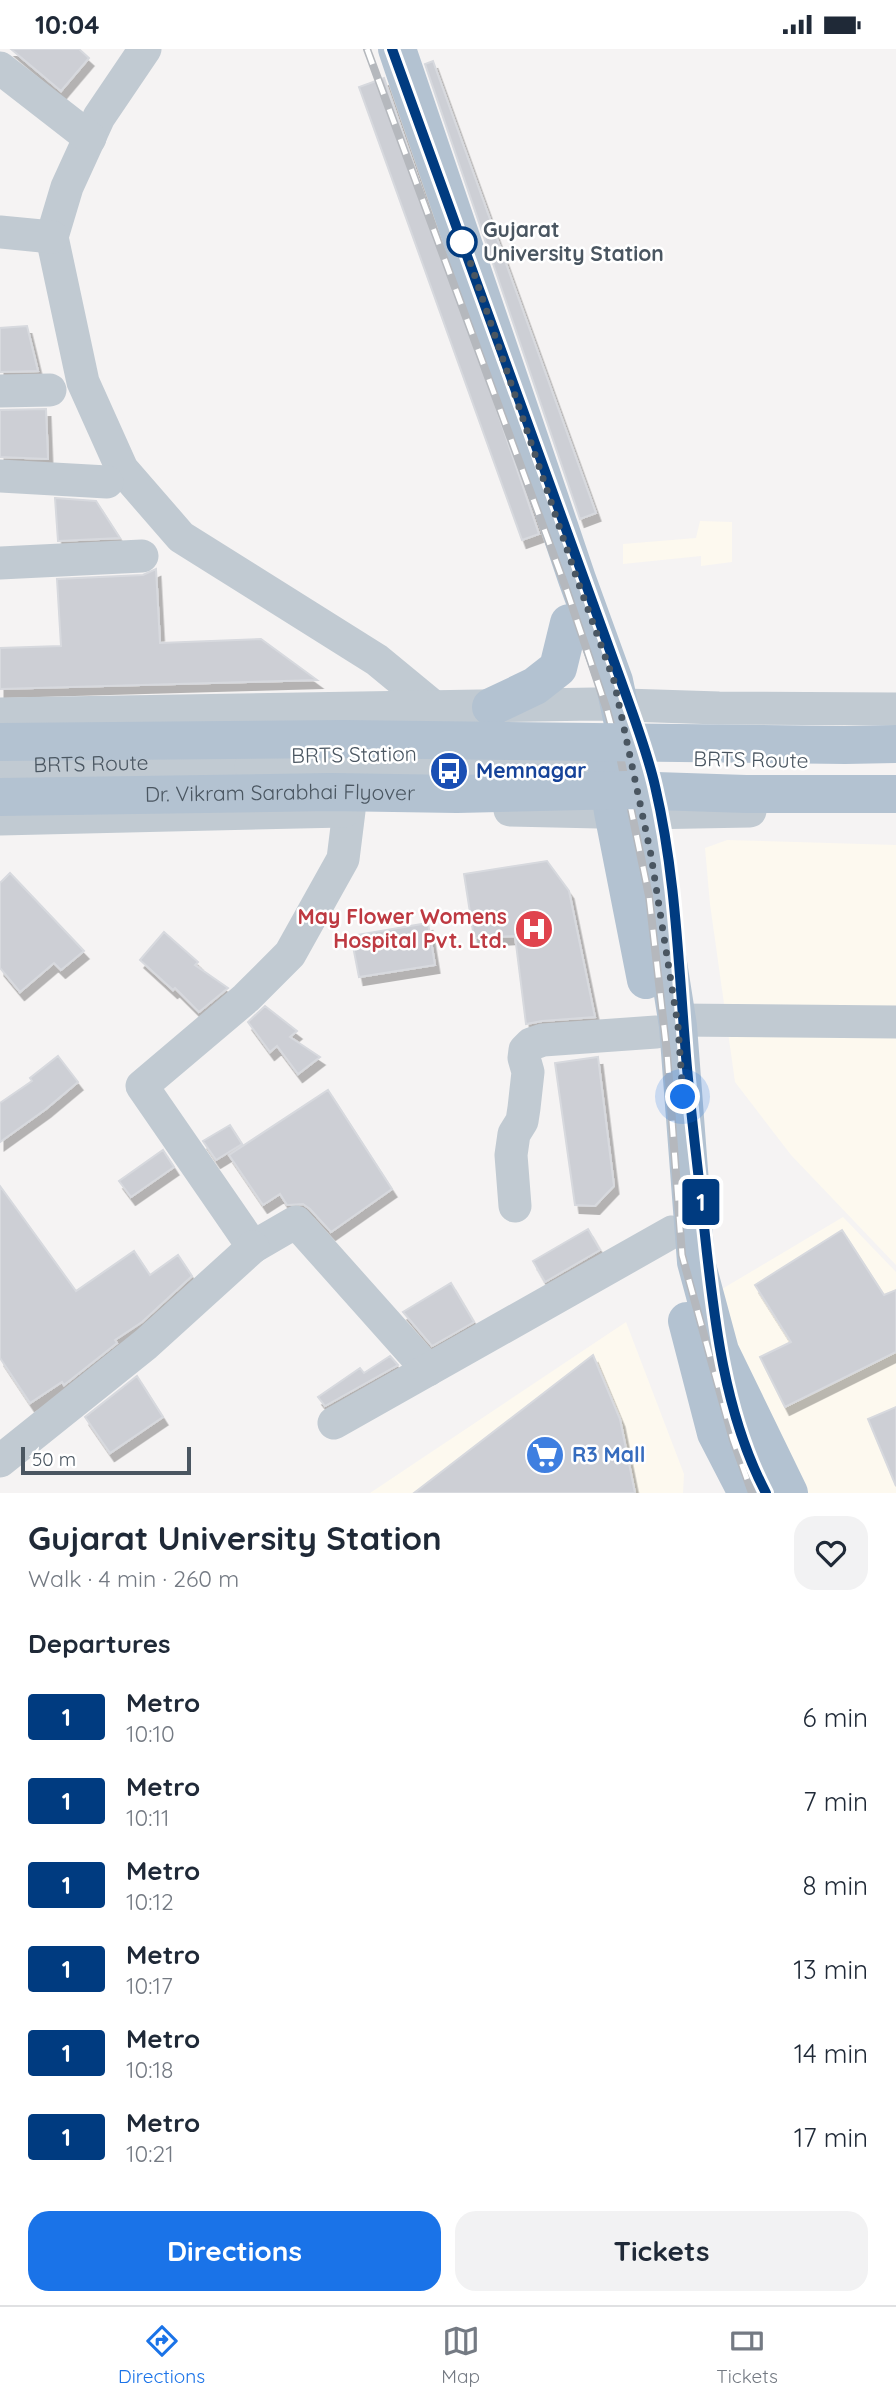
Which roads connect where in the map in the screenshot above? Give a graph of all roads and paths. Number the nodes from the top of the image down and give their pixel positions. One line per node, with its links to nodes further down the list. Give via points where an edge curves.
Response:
1 (373, 49): 14 (main road)
2 (397, 49): 15 (main road, via 614,681)
3 (138, 53): 5 (street)
4 (0, 68): 5 (street)
5 (90, 138): 7 (street, via 66,187)
6 (0, 232): 7 (street)
7 (52, 237): 16 (street, via 83,382 122,469 181,537 377,660)
8 (50, 390): 9 (street)
9 (0, 391)
10 (0, 476): 11 (street)
11 (107, 482)
12 (142, 556): 13 (street)
13 (0, 563)
14 (569, 623): 15 (main road); 17 (main road, via 558,668 536,686)
15 (606, 704): 17 (street); 18 (street); 22 (main road)
16 (434, 707): 17 (street); 19 (street)
17 (491, 707)
18 (896, 709)
19 (0, 714)
20 (0, 742): 21 (main road, bridge, via 344,739)
21 (896, 744)
22 (618, 759): 23 (street, BRTS Station, via 525,769 323,773); 24 (street, BRTS Route); 30 (main road)
23 (182, 762): 25 (street, BRTS Route)
24 (896, 762)
25 (0, 766)
26 (896, 794): 27 (main road, Dr. Vikram Sarabhai Flyover, bridge, via 626,790)
27 (0, 797)
28 (349, 811): 30 (street); 31 (street); 36 (street, via 343,859 290,954 246,998 142,1086)
29 (896, 811): 30 (street)
30 (628, 813): 33 (main road)
31 (0, 819)
32 (896, 1022): 33 (street)
33 (666, 1026): 34 (street, via 543,1040 525,1050 524,1108 511,1155); 35 (main road); 39 (main road, via 696,1262 720,1351)
34 (515, 1206)
35 (672, 1232): 37 (street); 41 (main road, via 675,1269 716,1433)
36 (253, 1247): 37 (street, via 296,1221); 40 (street, via 146,1344)
37 (428, 1370): 38 (street)
38 (334, 1423)
39 (766, 1445): 41 (street); 42 (main road)
40 (0, 1461)
41 (738, 1488)
42 (789, 1493)

